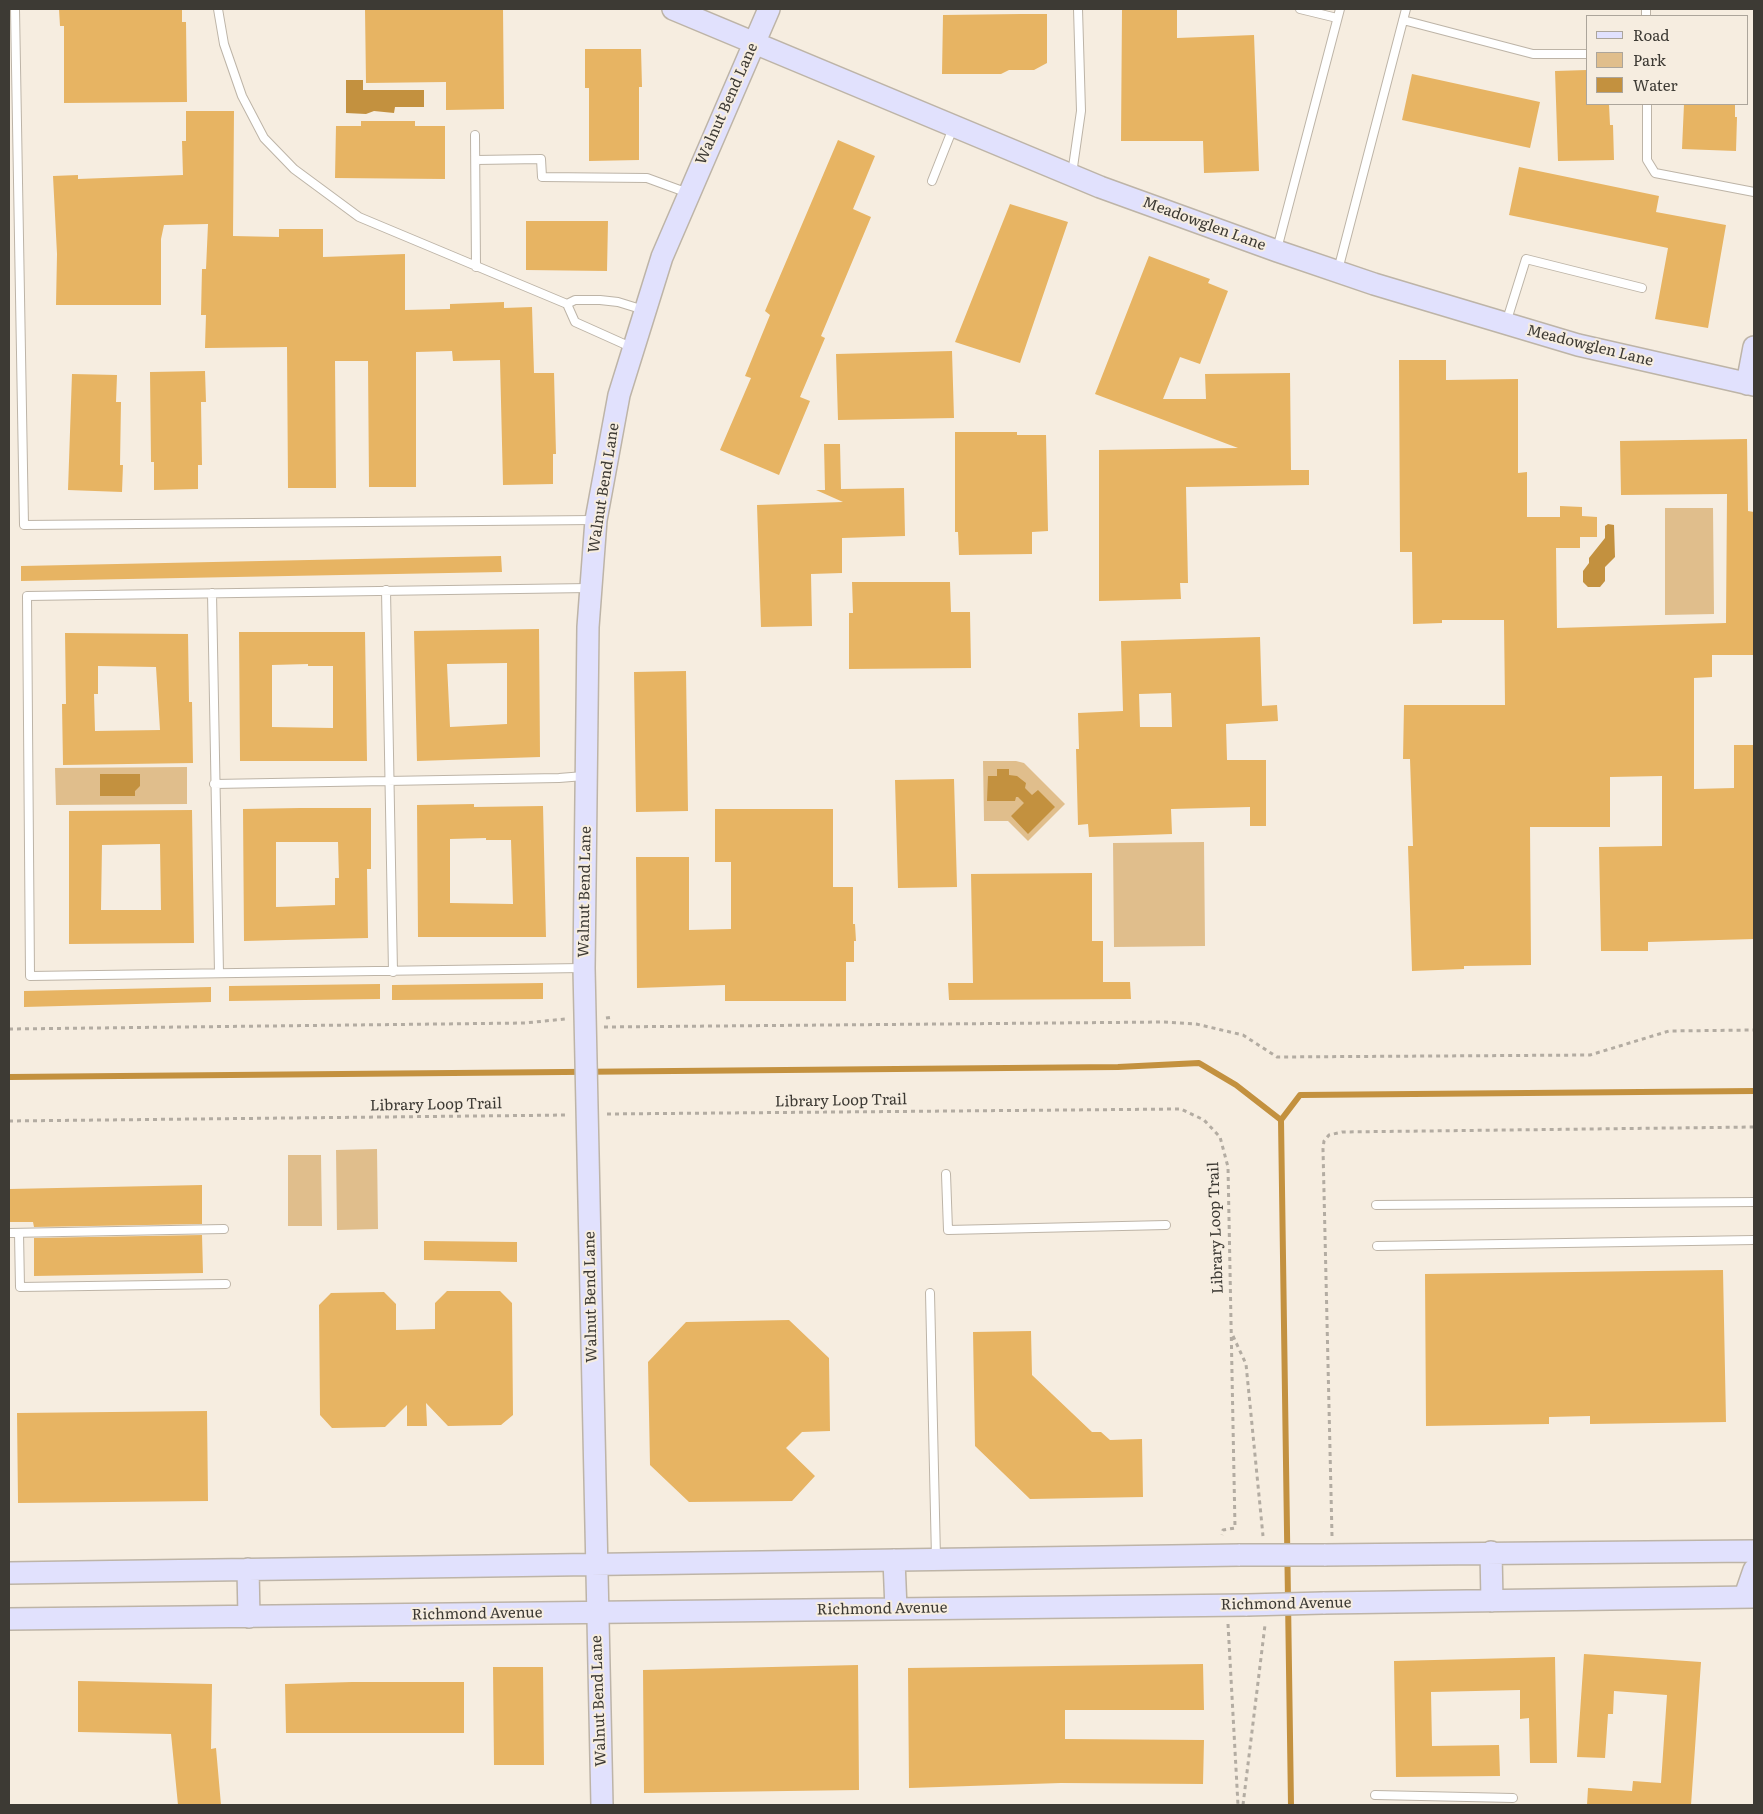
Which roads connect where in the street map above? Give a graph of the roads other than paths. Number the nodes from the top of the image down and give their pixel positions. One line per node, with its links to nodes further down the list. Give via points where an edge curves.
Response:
1 (15, 9): 31 (lane, via 24,526)
2 (218, 9): 22 (lane, via 224,44 242,96 264,138 294,169 359,217)
3 (673, 9): 11 (main road, Meadowglen Lane)
4 (769, 9): 11 (main road, Walnut Bend Lane)
5 (1078, 9): 17 (lane, via 1081,111)
6 (1300, 9): 9 (lane)
7 (1340, 9): 9 (lane)
8 (1406, 9): 10 (lane)
9 (1337, 18): 21 (lane)
10 (1403, 20): 12 (lane, via 1533,54); 23 (lane)
11 (753, 43): 14 (main road, Meadowglen Lane); 20 (main road, Walnut Bend Lane)
12 (1586, 54)
13 (1647, 105): 19 (lane, via 1647,160 1655,173)
14 (953, 126): 17 (main road, Meadowglen Lane); 18 (lane)
15 (475, 135): 16 (lane)
16 (476, 160): 20 (lane, via 541,159 542,177 647,178); 22 (lane)
17 (1072, 175): 21 (main road, Meadowglen Lane)
18 (932, 181)
19 (1754, 192)
20 (688, 194): 26 (main road, Walnut Bend Lane, via 662,257)
21 (1277, 251): 23 (main road, Meadowglen Lane)
22 (476, 267): 25 (lane)
23 (1337, 272): 27 (main road, Meadowglen Lane)
24 (1642, 288): 27 (lane, via 1526,259)
25 (567, 304): 26 (lane, via 575,300 600,300); 29 (lane, via 575,322)
26 (646, 310): 29 (main road, Walnut Bend Lane)
27 (1506, 324): 30 (main road, Meadowglen Lane, via 1578,345)
28 (1754, 347): 30 (main road)
29 (633, 348): 31 (main road, Walnut Bend Lane, via 619,395)
30 (1750, 385)
31 (596, 520): 32 (main road, Walnut Bend Lane)
32 (590, 588): 33 (lane); 35 (main road, Walnut Bend Lane)
33 (386, 590): 34 (lane); 36 (lane)
34 (212, 593): 37 (lane); 40 (lane, via 27,596 30,976)
35 (587, 776): 36 (lane); 38 (main road, Walnut Bend Lane)
36 (391, 780): 37 (lane); 39 (lane)
37 (214, 784): 40 (lane)
38 (584, 968): 39 (lane); 56 (main road, Walnut Bend Lane, via 580,1028 587,1109)
39 (393, 972): 40 (lane)
40 (219, 973)
41 (946, 1174): 44 (lane, via 948,1230)
42 (1754, 1202): 43 (lane)
43 (1376, 1205)
44 (1166, 1225)
45 (224, 1229): 47 (lane)
46 (9, 1233): 47 (lane)
47 (19, 1233): 50 (lane, via 20,1287)
48 (1754, 1240): 49 (lane)
49 (1377, 1246)
50 (226, 1284)
51 (930, 1293): 55 (lane)
52 (1754, 1551): 53 (main road)
53 (1491, 1552): 55 (main road, bridge); 61 (main road)
54 (894, 1560): 55 (main road); 56 (main road); 62 (main road)
55 (936, 1560)
56 (596, 1564): 57 (main road); 63 (main road, Walnut Bend Lane)
57 (248, 1569): 59 (main road); 64 (main road)
58 (1754, 1570): 60 (main road)
59 (9, 1572)
60 (1750, 1597): 61 (main road, Richmond Avenue)
61 (1492, 1601): 62 (main road, Richmond Avenue, bridge)
62 (896, 1609): 63 (main road, Richmond Avenue)
63 (597, 1612): 64 (main road, Richmond Avenue); 68 (main road, Walnut Bend Lane)
64 (249, 1617): 65 (main road, Richmond Avenue)
65 (9, 1619)
66 (1375, 1795): 67 (lane)
67 (1513, 1798)
68 (602, 1805)

